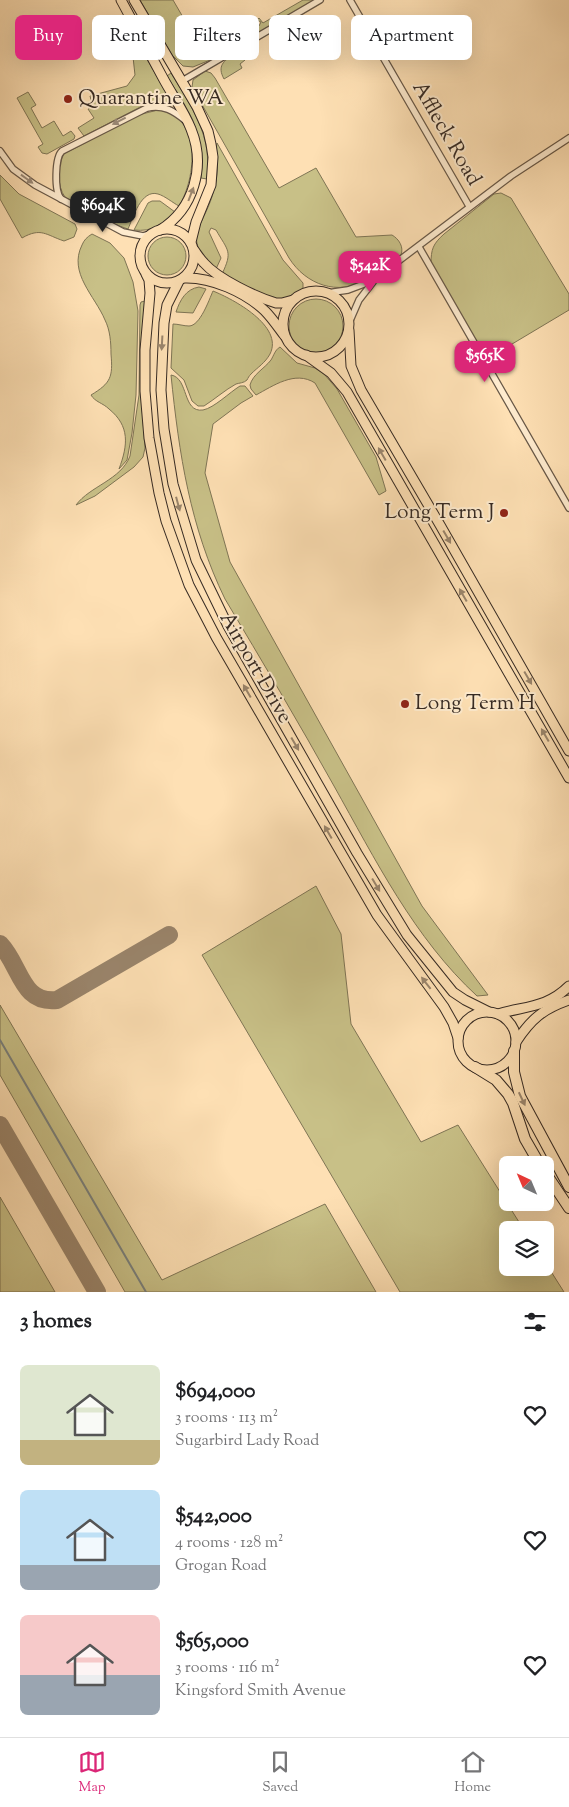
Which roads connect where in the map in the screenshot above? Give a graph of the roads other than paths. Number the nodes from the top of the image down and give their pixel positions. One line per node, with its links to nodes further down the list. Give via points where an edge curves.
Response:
1 (121, 0): 6 (main road)
2 (134, 0): 5 (main road)
3 (320, 0): 5 (street)
4 (350, 0): 10 (street, Affleck Road)
5 (182, 81): 12 (main road, via 208,131 213,157 211,185 196,222)
6 (191, 129): 9 (street, one-way to 9, via 174,111 152,107 62,150 58,155 57,192); 11 (main road, one-way to 6, via 182,212 193,190 197,153)
7 (569, 138): 10 (street)
8 (0, 151): 9 (street, one-way to 9, via 21,176)
9 (61, 198): 11 (street, via 123,232 143,236)
10 (469, 206): 13 (street)
11 (156, 232): 12 (main road, via 178,231); 14 (main road, via 145,239 141,247 141,266)
12 (192, 246): 16 (main road, via 195,259); 18 (main road, via 203,263 230,282 276,303)
13 (419, 247): 15 (street); 22 (street)
14 (146, 274): 16 (main road, via 162,283); 28 (main road, Airport Drive, one-way to 14, via 444,1006 392,937 349,868 189,585 166,521 149,438 145,367 150,293)
15 (382, 274): 17 (street, via 353,289); 19 (street, via 363,294)
16 (182, 280): 20 (main road, via 193,277 211,280 250,300 270,316); 27 (main road, Airport Drive, one-way to 27, via 167,305 161,390 173,484 196,560 228,626 407,935 453,992)
17 (327, 293): 18 (main road, via 313,291); 19 (main road, via 340,301 348,315)
18 (296, 299): 20 (main road, via 284,318)
19 (349, 326): 21 (main road, via 344,341 331,354 319,357); 23 (main road, one-way to 23, via 351,366 360,390)
20 (287, 340): 21 (main road)
21 (306, 355): 24 (main road, one-way to 21, via 346,392 331,374)
22 (569, 508)
23 (569, 751)
24 (569, 778)
25 (569, 986): 27 (main road, via 560,995 541,1004)
26 (569, 1000): 29 (main road, via 535,1017)
27 (494, 1013): 28 (main road, via 478,1013 468,1018); 29 (main road, via 507,1019 513,1028)
28 (458, 1038): 30 (main road, via 462,1055)
29 (515, 1047): 30 (main road, via 507,1061 498,1067 486,1070); 33 (highway, one-way to 33, via 514,1072 520,1096)
30 (475, 1067): 31 (highway, via 496,1080 508,1094)
31 (535, 1156)
32 (554, 1186): 34 (highway)
33 (569, 1187)
34 (569, 1208)

